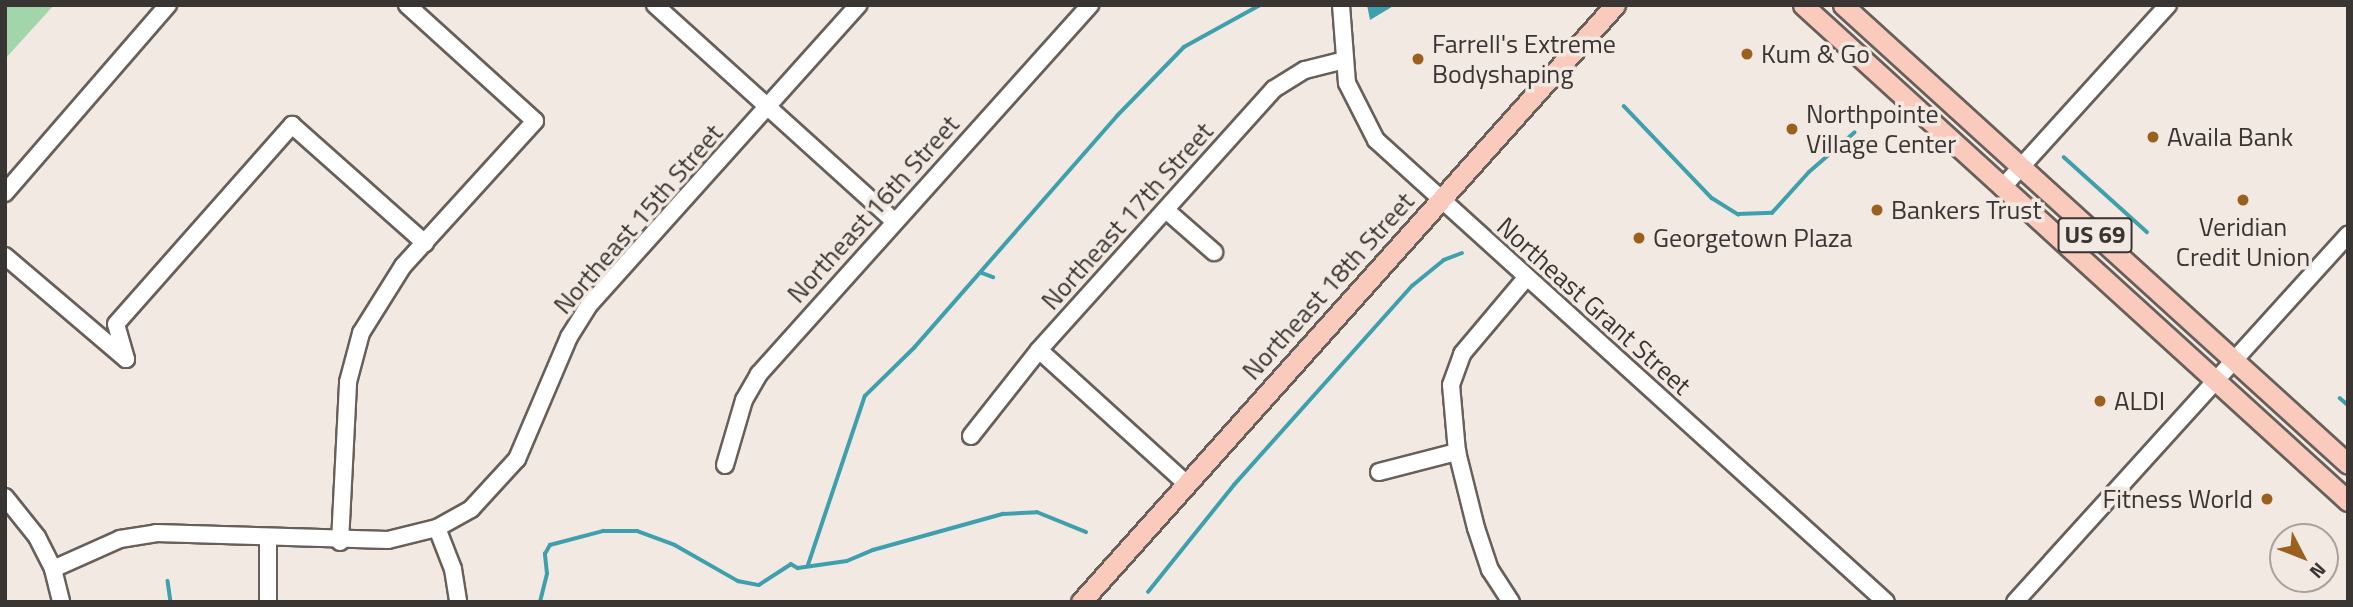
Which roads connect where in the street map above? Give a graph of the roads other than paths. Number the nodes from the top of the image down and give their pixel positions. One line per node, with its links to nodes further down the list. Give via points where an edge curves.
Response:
1 (168, 5): 15 (street)
2 (407, 5): 20 (street, via 535,121)
3 (655, 5): 12 (street)
4 (858, 5): 12 (street, Northeast 15th Street)
5 (1090, 5): 18 (street, Northeast 16th Street)
6 (1341, 5): 11 (street, Northeast Grant Street)
7 (1615, 5): 16 (main road, Northeast 18th Street)
8 (1802, 5): 14 (main road, US 69)
9 (1843, 5): 13 (main road, US 69)
10 (2168, 5): 13 (street)
11 (1342, 61): 16 (street, Northeast Grant Street, via 1355,104 1376,140); 17 (street, Northeast 17th Street, via 1305,70 1274,89)
12 (768, 107): 18 (street); 37 (street, Northeast 15th Street, via 581,316 529,434 503,478 471,509)
13 (2022, 168): 14 (street); 27 (main road, US 69)
14 (2002, 188): 28 (main road, US 69)
15 (5, 193)
16 (1441, 200): 23 (street, Northeast Grant Street); 34 (main road, Northeast 18th Street)
17 (1166, 210): 21 (street); 26 (street, Northeast 17th Street)
18 (894, 220): 32 (street, Northeast 16th Street, via 759,374 744,400)
19 (2348, 235): 27 (street)
20 (425, 243): 24 (street, via 292,125); 39 (street, via 387,286 353,357 345,408)
21 (1214, 252)
22 (5, 256): 25 (street)
23 (1526, 278): 30 (street, via 1457,363 1451,395); 46 (street, Northeast Grant Street)
24 (116, 324): 25 (street); 25 (street, via 125,359)
25 (95, 337)
26 (1039, 350): 29 (street, Northeast 17th Street); 34 (street)
27 (2233, 360): 28 (street); 31 (main road, US 69)
28 (2214, 380): 36 (main road, US 69); 47 (street)
29 (971, 436)
30 (1457, 452): 33 (street); 45 (street, via 1490,570)
31 (2348, 464)
32 (725, 465)
33 (1379, 472)
34 (1187, 484): 44 (main road, Northeast 18th Street)
35 (5, 497): 40 (street, via 37,537)
36 (2348, 501)
37 (437, 528): 39 (street, Northeast 15th Street, via 388,540); 43 (street, via 453,569)
38 (268, 538): 39 (street, Northeast 15th Street); 40 (street, Northeast 15th Street, via 156,533 120,539); 42 (street)
39 (340, 542)
40 (53, 569): 41 (street)
41 (61, 602)
42 (268, 602)
43 (458, 602)
44 (1080, 602)
45 (1511, 602)
46 (1886, 602)
47 (2015, 602)

